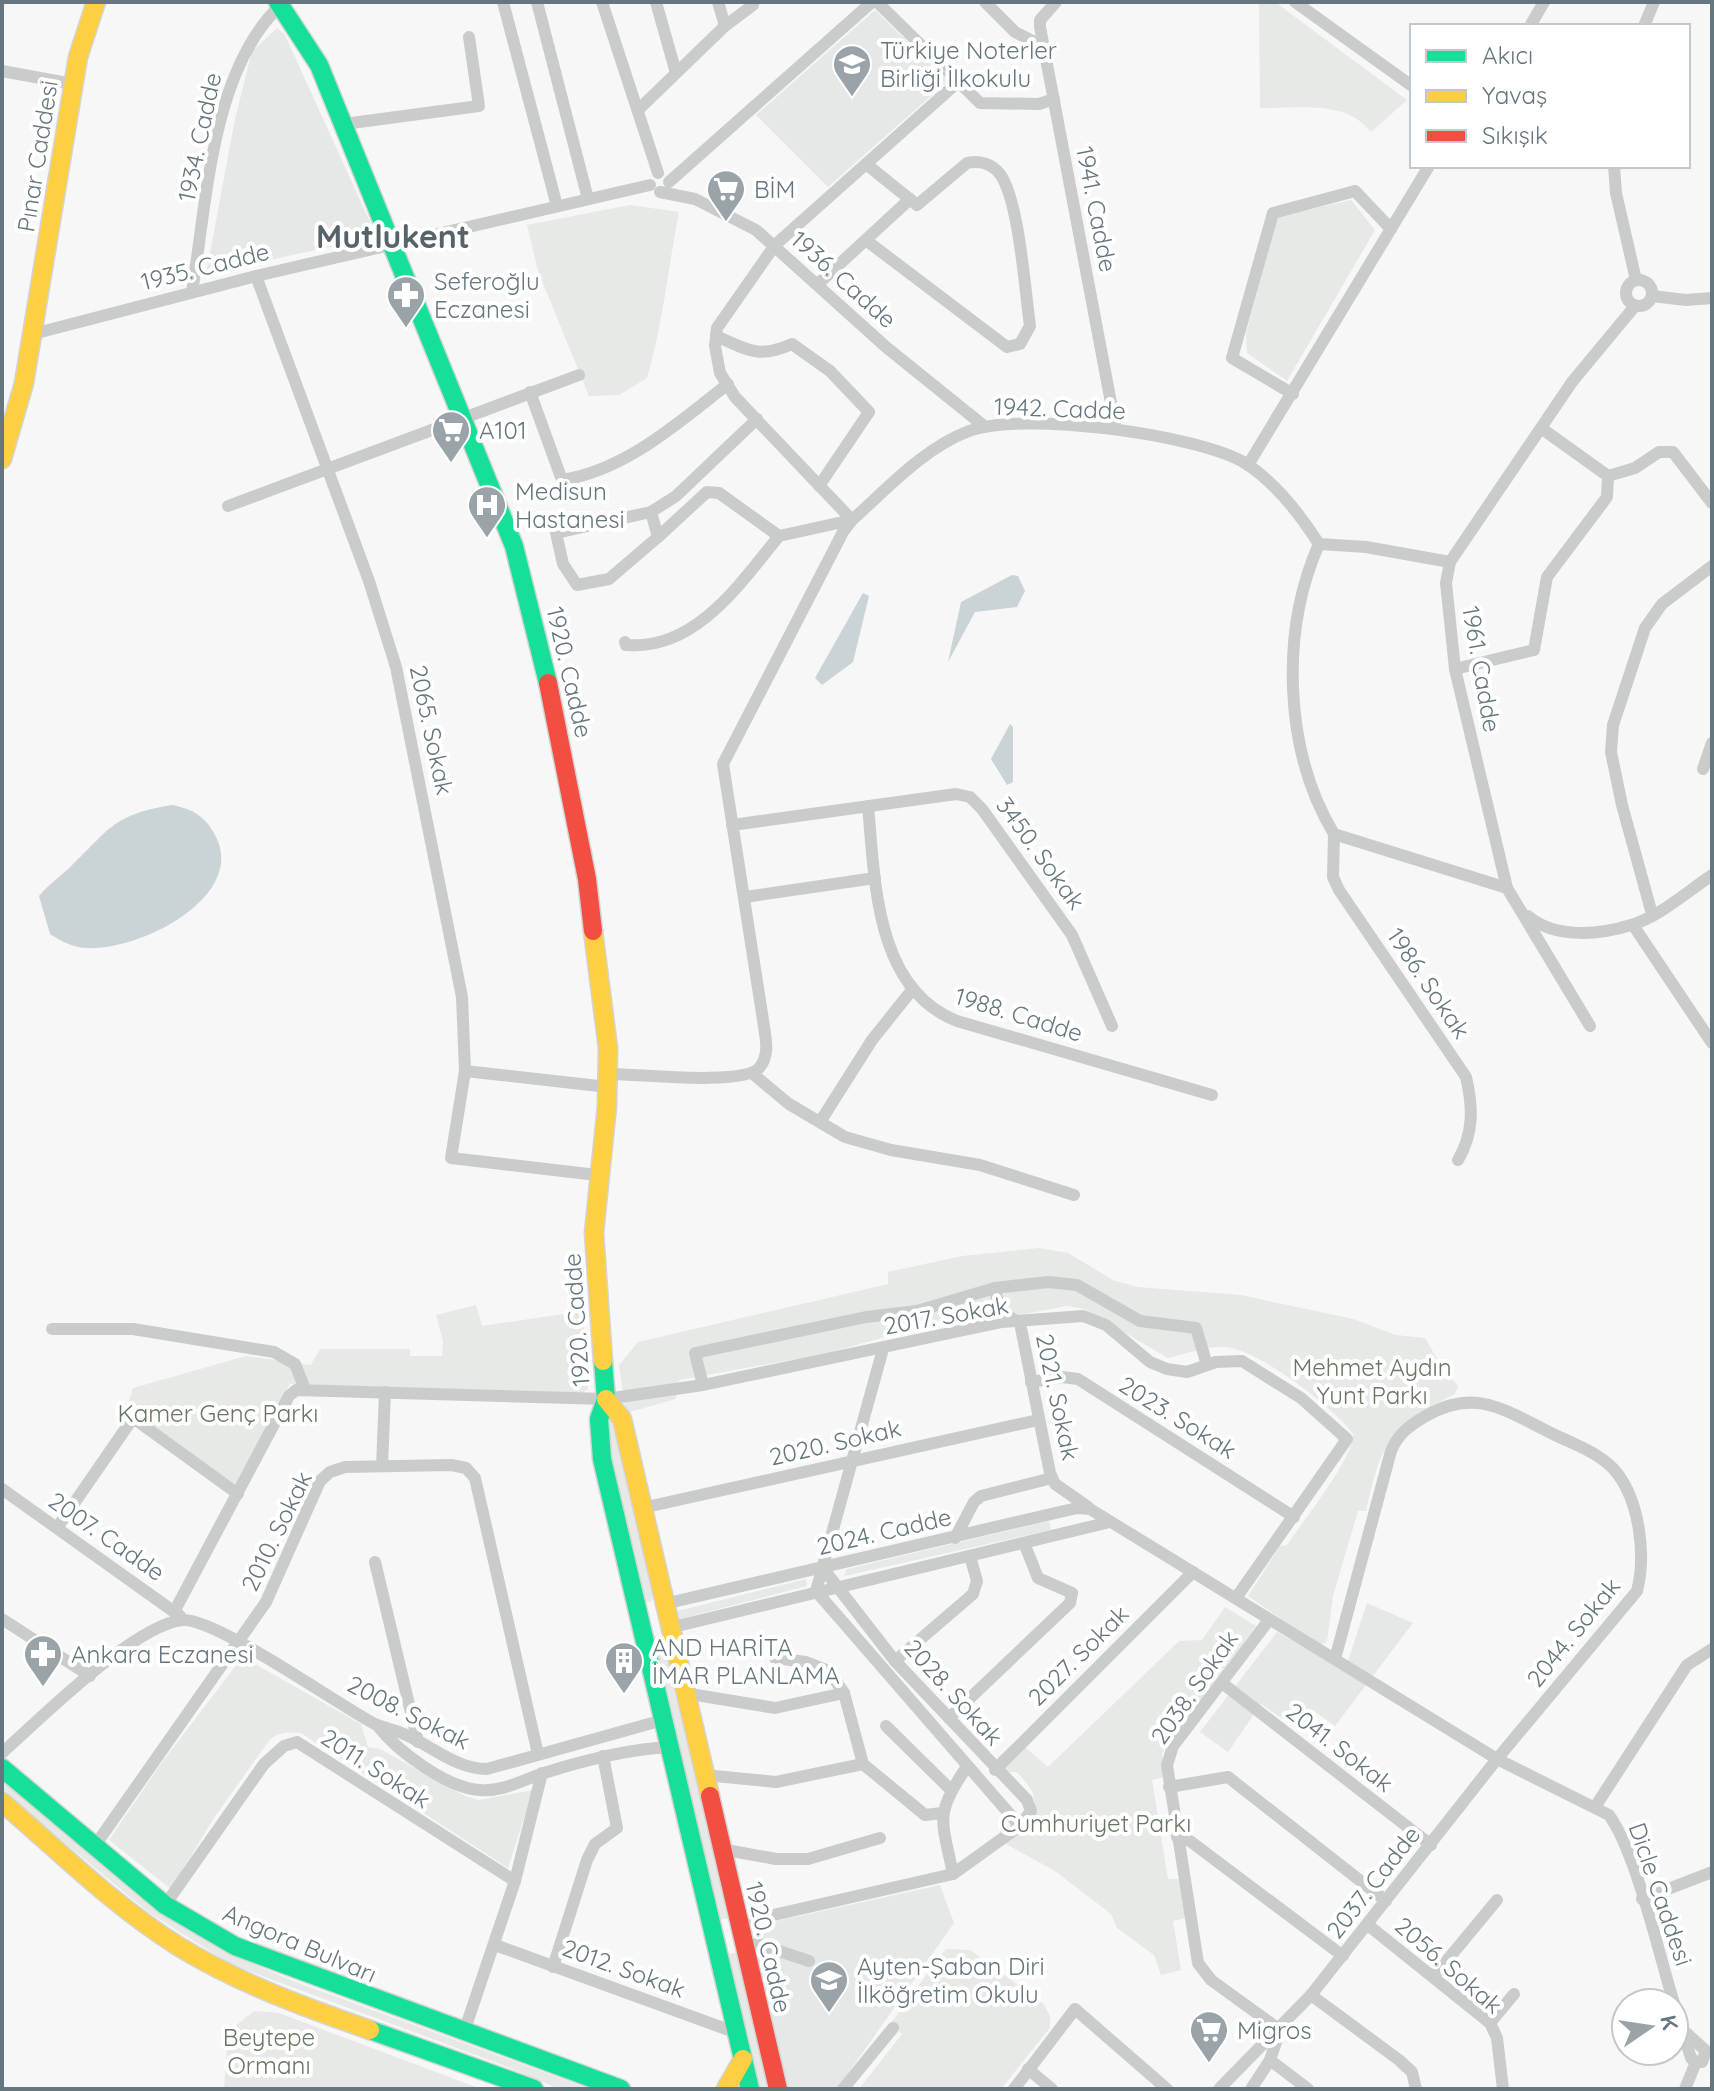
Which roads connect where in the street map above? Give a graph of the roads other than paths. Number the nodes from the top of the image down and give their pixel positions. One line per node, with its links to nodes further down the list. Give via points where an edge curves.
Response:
1 (96, 2): 25 (main road, Pınar Caddesi)
2 (503, 2): 36 (street)
3 (537, 2): 34 (street)
4 (602, 2): 28 (street)
5 (656, 2): 23 (street)
6 (718, 2): 19 (street)
7 (753, 2): 19 (street)
8 (875, 2): 24 (street); 33 (street)
9 (985, 2): 21 (street, via 1015,32)
10 (1056, 2): 21 (street, 1941. Cadde, via 1040,20)
11 (1295, 2): 16 (street)
12 (1321, 2): 16 (street)
13 (1544, 2): 17 (street)
14 (1654, 2): 18 (street)
15 (280, 3): 29 (main road, 1920. Cadde, via 319,65); 44 (street, 1934. Cadde, via 237,67 217,145)
16 (1312, 14): 26 (street)
17 (1531, 24)
18 (1645, 24)
19 (725, 26): 23 (street)
20 (469, 37): 29 (street, via 479,106)
21 (1043, 46): 27 (street, 1941. Cadde)
22 (2, 71): 25 (street)
23 (676, 73): 28 (street)
24 (958, 82): 27 (street, via 980,103 1039,104); 30 (street)
25 (73, 84): 48 (main road, Pınar Caddesi)
26 (1410, 85)
27 (1054, 99): 58 (street, 1941. Cadde)
28 (638, 110): 33 (street, 1936. Cadde, via 658,173 667,176)
29 (344, 124): 39 (main road, 1920. Cadde)
30 (866, 164): 35 (street); 40 (street)
31 (1428, 168): 37 (street)
32 (1614, 168): 42 (street)
33 (660, 186): 34 (street, 1936. Cadde); 40 (street, 1936. Cadde, via 756,230)
34 (588, 199): 36 (street, 1936. Cadde)
35 (910, 199): 38 (street); 38 (street, via 917,205 967,163 989,165 1000,175 1010,197 1030,326 1020,344 1007,347)
36 (557, 206): 39 (street, 1936. Cadde)
37 (1391, 229): 53 (street); 53 (street, via 1355,191 1273,213 1232,358)
38 (867, 241): 43 (street)
39 (389, 244): 41 (street, 1935. Cadde); 54 (main road, 1920. Cadde)
40 (775, 245): 43 (street, 1936. Cadde); 49 (street)
41 (256, 276): 44 (street, 1935. Cadde); 61 (street, 2065. Sokak)
42 (1636, 280): 45 (street, via 1648,284); 47 (street, via 1626,292)
43 (819, 283): 56 (street, 1936. Cadde, via 886,347)
44 (192, 292): 48 (street, 1935. Cadde)
45 (1652, 296): 46 (street); 47 (street, via 1648,304)
46 (1712, 298)
47 (1635, 306): 57 (street)
48 (33, 334): 59 (main road, Pınar Caddesi)
49 (716, 336): 51 (street, via 720,373); 63 (street, via 769,354 792,344 830,371 869,412)
50 (579, 375): 52 (street)
51 (728, 384): 52 (street, via 629,455 586,477 562,480); 55 (street)
52 (530, 392): 54 (street)
53 (1293, 394): 60 (street)
54 (460, 417): 61 (street); 93 (main road, 1920. Cadde, via 514,546 548,677 587,879)
55 (757, 419): 63 (street); 66 (street, via 676,496)
56 (984, 426): 58 (street, 1942. Cadde); 67 (street, 1942. Cadde, via 934,450)
57 (1541, 428): 62 (street); 71 (street)
58 (1116, 429): 60 (street, 1942. Cadde, via 1211,450)
59 (2, 459)
60 (1248, 465): 70 (street, 1942. Cadde)
61 (327, 468): 65 (street); 91 (street, 2065. Sokak, via 385,627 405,704 462,997)
62 (1608, 476): 64 (street, via 1635,468 1659,452 1673,452); 74 (street, via 1607,497 1547,577 1534,650)
63 (819, 486): 67 (street)
64 (1712, 503)
65 (228, 506)
66 (651, 512): 69 (street); 69 (street, via 556,533 563,564 577,585 609,579)
67 (852, 520): 68 (street); 78 (street, 1942. Cadde, via 723,764)
68 (779, 536): 69 (street, via 719,493 707,492); 73 (street, via 744,580 682,636 649,647)
69 (658, 537)
70 (1319, 544): 71 (street); 79 (street, via 1302,585 1293,681 1306,766 1319,810)
71 (1450, 562): 74 (street, 1961. Cadde, via 1446,583)
72 (1712, 566): 85 (street, via 1662,604 1645,628 1613,725 1611,752)
73 (625, 642)
74 (1455, 669): 82 (street, 1961. Cadde)
75 (1712, 743): 76 (street)
76 (1703, 769)
77 (868, 806): 78 (street, 3450. Sokak); 81 (street, 1988. Cadde); 88 (street, 3450. Sokak, via 956,794 976,802 1072,935)
78 (732, 825): 83 (street, 1942. Cadde)
79 (1334, 834): 82 (street); 96 (street, 1986. Sokak, via 1333,877 1339,890 1466,1077 1469,1140)
80 (1712, 875): 85 (street)
81 (875, 878): 83 (street); 87 (street, 1988. Cadde, via 892,951)
82 (1507, 888): 84 (street, 1961. Cadde)
83 (745, 897): 92 (street, 1942. Cadde, via 767,1044 764,1061)
84 (1520, 909): 86 (street, via 1537,924 1560,931 1586,933); 89 (street, 1961. Cadde)
85 (1652, 914): 86 (street)
86 (1633, 925): 90 (street)
87 (912, 990): 94 (street, 1988. Cadde, via 925,1004 957,1021); 95 (street, via 872,1040)
88 (1112, 1026)
89 (1590, 1026)
90 (1712, 1043)
91 (465, 1071): 93 (street); 97 (street, 2065. Sokak, via 451,1158)
92 (753, 1074): 93 (street); 95 (street)
93 (609, 1080): 97 (main road, 1920. Cadde)
94 (1212, 1095)
95 (820, 1122): 98 (street, via 860,1141 980,1165)
96 (1458, 1160)
97 (597, 1175): 108 (main road, 1920. Cadde, via 595,1263)
98 (1074, 1195)
99 (995, 1288): 100 (street, via 999,1310); 103 (street, via 1048,1282 1077,1285 1140,1321 1196,1328); 105 (street, via 917,1311 695,1353)
100 (1020, 1323): 102 (street, 2017. Sokak, via 1002,1322); 103 (street, 2017. Sokak, via 1083,1316 1106,1325 1150,1362 1167,1369 1187,1372); 104 (street, 2021. Sokak)
101 (52, 1329): 106 (street, via 133,1329 277,1353 295,1364)
102 (883, 1349): 105 (street, 2017. Sokak); 110 (street)
103 (1207, 1365): 119 (street, 2017. Sokak, via 1242,1361 1301,1398 1347,1439)
104 (1031, 1382): 109 (street, 2021. Sokak); 119 (street, 2023. Sokak, via 1078,1379)
105 (703, 1385): 108 (street, 2017. Sokak)
106 (305, 1389): 107 (street, 2017. Sokak); 114 (street, via 289,1396)
107 (385, 1392): 108 (street, 2017. Sokak); 111 (street)
108 (606, 1399): 116 (main road, 1920. Cadde, via 622,1419); 133 (main road, 1920. Cadde, via 599,1419 602,1459)
109 (1038, 1420): 110 (street, 2020. Sokak); 112 (street, 2021. Sokak)
110 (852, 1460): 116 (street, 2020. Sokak); 127 (street)
111 (382, 1466): 140 (street, 2010. Sokak, via 345,1467 320,1481 266,1602); 156 (street, 2010. Sokak, via 451,1465 466,1468 475,1478)
112 (1052, 1478): 115 (street, 2021. Sokak); 123 (street, via 981,1496)
113 (2, 1489): 121 (street, 2007. Cadde)
114 (238, 1494): 121 (street, via 133,1418); 134 (street)
115 (1070, 1494): 117 (street, 2021. Sokak); 118 (street)
116 (642, 1508): 132 (main road, 1920. Cadde)
117 (1090, 1509): 118 (street, 2024. Cadde); 120 (street)
118 (1058, 1513): 122 (street); 123 (street, 2024. Cadde)
119 (1294, 1517): 131 (street, 2017. Sokak)
120 (1110, 1522): 122 (street, 2024. Cadde); 128 (street)
121 (57, 1528): 134 (street, 2007. Cadde)
122 (1062, 1533): 124 (street, 2024. Cadde)
123 (955, 1538): 127 (street, 2024. Cadde)
124 (1024, 1543): 125 (street, 2024. Cadde); 149 (street, via 1038,1578 1072,1593 1070,1603)
125 (970, 1556): 129 (street, 2024. Cadde); 144 (street, via 977,1581 973,1594)
126 (375, 1562): 153 (street)
127 (822, 1567): 129 (street, 2028. Sokak); 130 (street); 132 (street, 2024. Cadde)
128 (1193, 1572): 131 (street); 162 (street, 2027. Sokak)
129 (835, 1586): 130 (street, 2024. Cadde); 144 (street, 2028. Sokak)
130 (816, 1591): 138 (street, 2024. Cadde); 161 (street, 2028. Sokak)
131 (1236, 1598): 137 (street)
132 (664, 1604): 133 (main road); 138 (main road, 1920. Cadde)
133 (639, 1611): 139 (main road, 1920. Cadde)
134 (174, 1612): 136 (street, 2007. Cadde)
135 (2, 1619): 145 (street)
136 (186, 1620): 140 (street, 2007. Cadde); 145 (street, via 152,1632)
137 (1269, 1620): 143 (street); 146 (street, 2038. Sokak)
138 (669, 1628): 139 (main road); 147 (main road, 1920. Cadde)
139 (645, 1634): 150 (main road, 1920. Cadde)
140 (238, 1643): 151 (street, 2008. Sokak); 174 (street, 2010. Sokak)
141 (1712, 1649): 168 (street, Dicle Caddesi, via 1687,1665)
142 (775, 1658): 148 (street, via 829,1671)
143 (1335, 1659): 158 (street); 158 (street, 2044. Sokak, via 1381,1483 1401,1432 1439,1408 1476,1401 1602,1458 1631,1499 1643,1569 1637,1591)
144 (895, 1661): 149 (street, 2028. Sokak)
145 (90, 1676): 155 (street)
146 (1222, 1683): 165 (street, 2038. Sokak, via 1169,1752); 173 (street, 2041. Sokak)
147 (684, 1693): 148 (street, via 775,1708); 164 (main road, 1920. Cadde)
148 (844, 1693): 159 (street)
149 (949, 1718): 162 (street, 2028. Sokak)
150 (663, 1720): 154 (main road, 1920. Cadde); 156 (street, 2008. Sokak)
151 (376, 1724): 153 (street, 2008. Sokak); 163 (street, via 396,1749 464,1787 500,1789)
152 (886, 1726): 166 (street)
153 (418, 1742): 156 (street, 2008. Sokak, via 472,1769)
154 (670, 1747): 157 (street); 185 (main road, 1920. Cadde)
155 (2, 1753)
156 (538, 1754)
157 (603, 1756): 163 (street); 191 (street, via 617,1828 595,1844 587,1860)
158 (1497, 1759): 168 (street, Dicle Caddesi); 173 (street, 2037. Cadde)
159 (863, 1764): 164 (street, via 776,1782); 169 (street, via 925,1815)
160 (2, 1768): 174 (main road, Angora Bulvarı)
161 (966, 1768): 166 (street, 2028. Sokak); 170 (street, 2028. Sokak)
162 (995, 1770): 170 (street, 2028. Sokak, via 1027,1800 1031,1811)
163 (542, 1773): 178 (street)
164 (704, 1775): 175 (main road, 1920. Cadde)
165 (1169, 1787): 171 (street, 2038. Sokak); 181 (street, via 1228,1777)
166 (951, 1790): 169 (street, 2028. Sokak)
167 (2, 1802): 206 (main road, via 140,1920 202,1960 266,1990)
168 (1595, 1807): 179 (street, Dicle Caddesi, via 1613,1821)
169 (942, 1813): 177 (street)
170 (1020, 1826): 177 (street)
171 (1177, 1837): 189 (street, via 1190,1841); 198 (street, 2038. Sokak, via 1194,1953 1202,1970)
172 (880, 1838): 175 (street, via 808,1859)
173 (1431, 1845): 181 (street, 2037. Cadde)
174 (94, 1847): 182 (main road, Angora Bulvarı)
175 (721, 1849): 183 (main road, 1920. Cadde)
176 (1712, 1872): 179 (street)
177 (953, 1874): 183 (street)
178 (515, 1881): 182 (street, 2011. Sokak, via 297,1742 264,1764); 186 (street)
179 (1642, 1899): 193 (street, Dicle Caddesi)
180 (1497, 1900): 192 (street)
181 (1386, 1901): 184 (street, 2037. Cadde)
182 (165, 1905): 199 (main road, Angora Bulvarı, via 223,1940 288,1968)
183 (738, 1923): 185 (main road); 187 (main road, 1920. Cadde)
184 (1368, 1925): 189 (street, 2037. Cadde); 192 (street, 2056. Sokak)
185 (713, 1929): 188 (main road, 1920. Cadde)
186 (495, 1945): 191 (street, 2012. Sokak); 199 (street)
187 (743, 1946): 188 (main road); 190 (street, via 758,1944); 210 (main road, 1920. Cadde)
188 (719, 1952): 200 (main road, 1920. Cadde)
189 (1343, 1956): 195 (street, 2037. Cadde)
190 (809, 1961)
191 (553, 1967): 200 (street, 2012. Sokak)
192 (1434, 1976): 196 (street, 2056. Sokak)
193 (1669, 1987)
194 (1514, 1994): 196 (street)
195 (1311, 1995): 198 (street, 2037. Cadde); 218 (street, via 1399,2060 1412,2072)
196 (1490, 2023): 219 (street, 2056. Sokak)
197 (893, 2028): 211 (street)
198 (1280, 2030): 204 (street, 2037. Cadde); 215 (street, 2037. Cadde)
199 (464, 2032): 207 (main road, Angora Bulvarı)
200 (737, 2033): 203 (main road, 1920. Cadde)
201 (1690, 2039): 202 (street, Dicle Caddesi)
202 (1703, 2055): 220 (street)
203 (743, 2059): 208 (main road); 209 (main road, 1920. Cadde)
204 (1270, 2060): 216 (street, 2037. Cadde); 217 (street)
205 (1028, 2069): 212 (street); 213 (street); 214 (street, via 1075,2009)
206 (534, 2089)
207 (621, 2089)
208 (726, 2089)
209 (750, 2089)
210 (778, 2089)
211 (843, 2089)
212 (1014, 2089)
213 (1052, 2089)
214 (1167, 2089)
215 (1219, 2089)
216 (1251, 2089)
217 (1308, 2089)
218 (1416, 2089)
219 (1503, 2089)
220 (1685, 2089)

